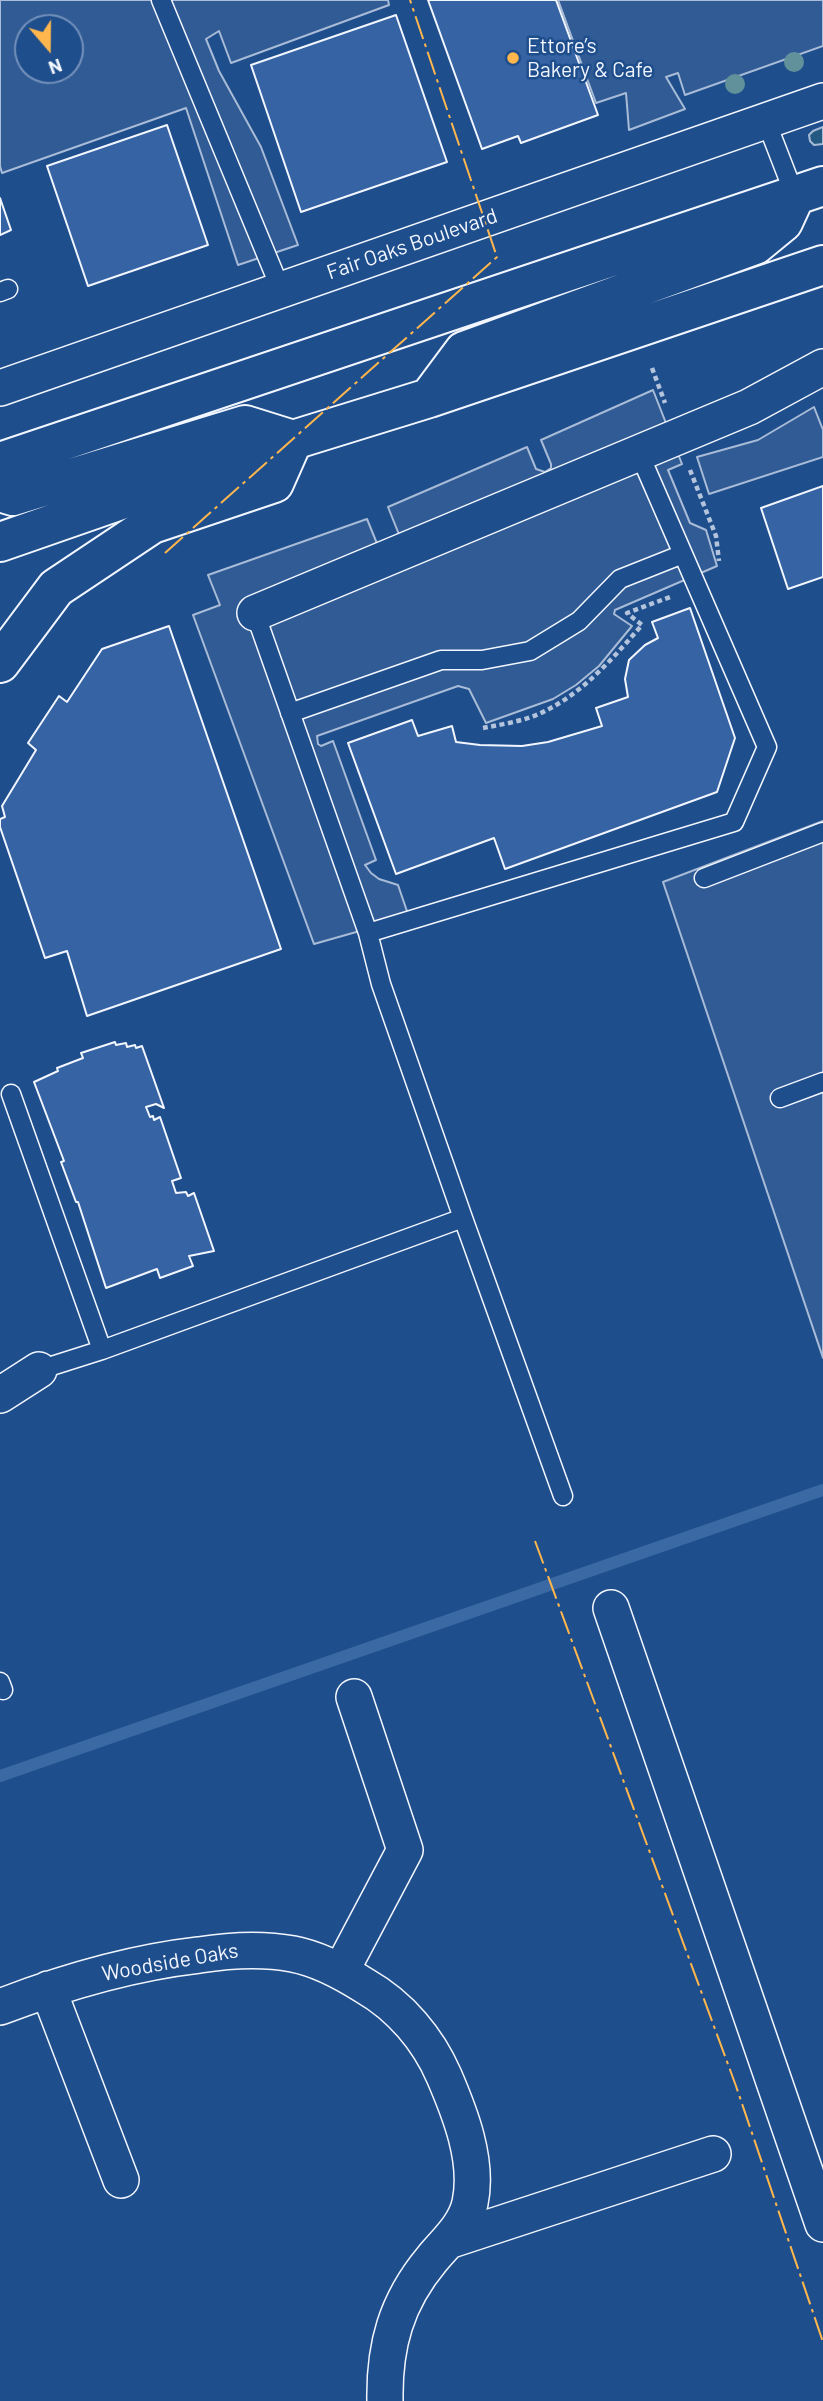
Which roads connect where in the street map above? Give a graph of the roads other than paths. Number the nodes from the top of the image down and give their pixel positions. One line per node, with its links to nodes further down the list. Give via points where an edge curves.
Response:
1 (161, 0): 6 (lane)
2 (823, 101): 3 (street, Fair Oaks Boulevard)
3 (766, 121): 4 (lane); 6 (street, Fair Oaks Boulevard)
4 (809, 191): 9 (main road, via 755,246 464,351); 12 (main road)
5 (822, 263): 9 (main road)
6 (281, 290): 8 (street, Fair Oaks Boulevard)
7 (823, 367): 11 (street, via 749,407)
8 (0, 388)
9 (429, 398): 10 (main road)
10 (293, 440): 13 (main road, via 245,425 13,496); 14 (main road); 17 (main road, via 274,483 152,524 56,588)
11 (639, 453): 15 (lane); 16 (street)
12 (0, 462)
13 (0, 492)
14 (0, 542)
15 (683, 554): 18 (lane, via 620,579 579,621 530,651 482,660 441,660); 21 (lane, via 767,747 734,822)
16 (255, 613): 18 (lane)
17 (0, 663)
18 (290, 713): 21 (lane)
19 (823, 832): 20 (lane)
20 (704, 878)
21 (368, 933): 25 (lane, via 381,984)
22 (823, 1082): 24 (lane)
23 (11, 1094): 26 (lane)
24 (780, 1098)
25 (463, 1218): 26 (lane); 29 (lane)
26 (102, 1350): 27 (lane)
27 (39, 1370): 28 (street)
28 (0, 1395)
29 (563, 1496)
30 (611, 1608): 37 (street)
31 (354, 1697): 32 (street, via 405,1850)
32 (341, 1971): 33 (street, Woodside Oaks, via 295,1954 244,1949 159,1959); 38 (street, Woodside Oaks, via 383,1996 415,2029 436,2057 457,2106 472,2180 469,2205)
33 (48, 1989): 34 (street, Woodside Oaks); 36 (street)
34 (0, 2007)
35 (713, 2154): 38 (street)
36 (121, 2180)
37 (823, 2224)
38 (448, 2241): 39 (street, Woodside Oaks, via 409,2291 392,2330 384,2371)
39 (385, 2401)

